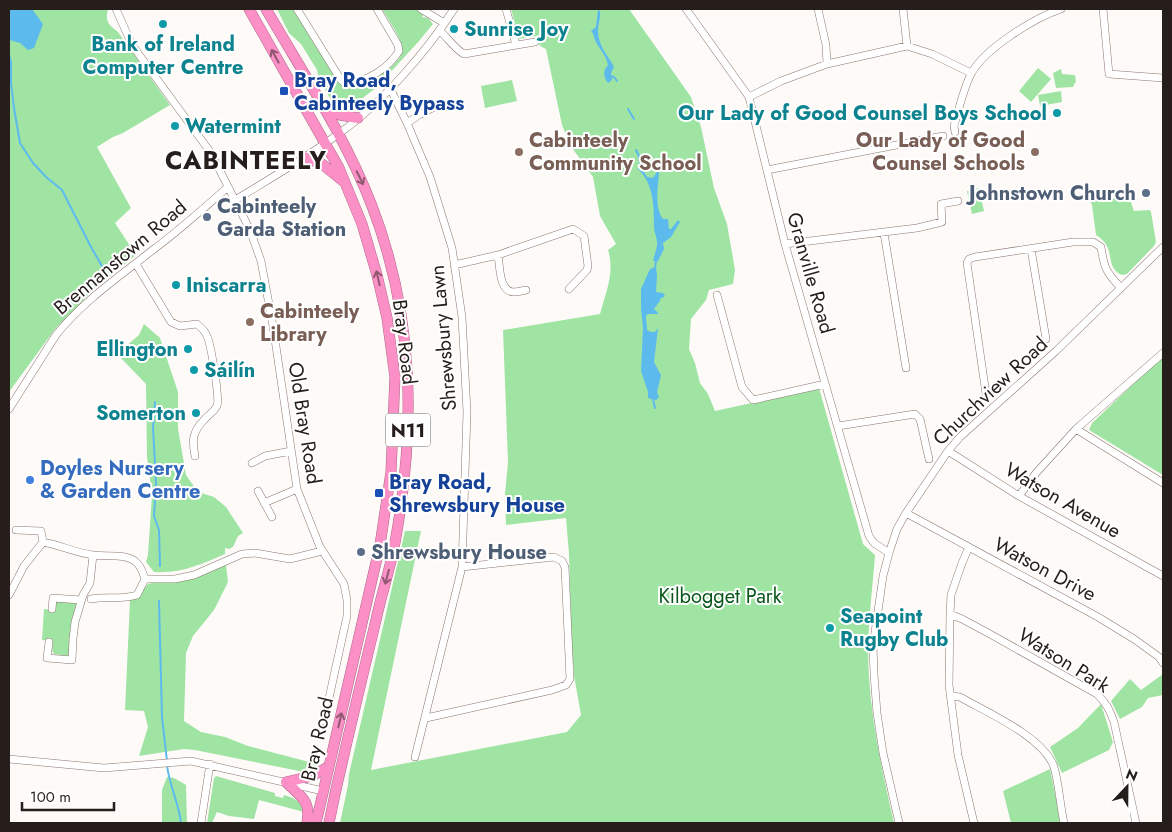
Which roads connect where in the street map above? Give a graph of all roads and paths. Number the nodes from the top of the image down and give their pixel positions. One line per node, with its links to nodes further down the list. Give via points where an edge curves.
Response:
1 (116, 9): 35 (street, Old Bray Road, via 132,45 211,152)
2 (249, 9): 31 (highway, Bray Road / N11, one-way to 2)
3 (266, 9): 24 (highway, Bray Road / N11)
4 (297, 9): 5 (street, via 346,84 384,69 399,51)
5 (377, 9)
6 (421, 9): 14 (street)
7 (454, 9): 14 (street)
8 (506, 9): 17 (street)
9 (686, 9): 23 (street, Granville Road)
10 (818, 9): 19 (street)
11 (902, 9): 18 (street)
12 (1061, 9): 20 (street, via 1033,21 1007,38)
13 (1103, 9): 21 (street, via 1109,74)
14 (444, 23): 15 (street)
15 (439, 30): 17 (street, via 464,54); 22 (street)
16 (535, 42): 17 (street)
17 (516, 45)
18 (907, 46): 19 (street); 20 (street)
19 (827, 64): 23 (street, via 781,80)
20 (972, 73): 28 (street, via 954,126)
21 (1163, 78)
22 (390, 88): 26 (street); 27 (street, Shrewsbury Lawn)
23 (749, 97): 33 (street, Granville Road)
24 (321, 104): 26 (highway, via 340,115); 29 (highway, Bray Road / N11)
25 (438, 105): 27 (street)
26 (358, 118): 29 (street)
27 (407, 123): 44 (street, Shrewsbury Lawn, via 430,177 452,248)
28 (955, 132)
29 (338, 135): 31 (street); 94 (highway, Bray Road / N11, one-way to 94, via 374,211 396,287 406,348 409,415 404,486 393,551)
30 (943, 136): 33 (street)
31 (324, 144): 32 (street); 34 (highway, Bray Road / N11)
32 (304, 157): 34 (highway, via 322,164); 36 (street)
33 (767, 170): 39 (street, Granville Road)
34 (346, 184): 91 (highway, Bray Road / N11, one-way to 34, via 380,545 391,472 394,412 395,377 385,309 362,224)
35 (228, 187): 36 (street, Old Bray Road); 43 (street, Brennanstown Road)
36 (235, 200): 57 (street, Old Bray Road, via 261,261)
37 (958, 201): 38 (street, via 941,204 942,222)
38 (884, 232): 39 (street); 51 (street)
39 (785, 244): 52 (street, Granville Road)
40 (1163, 247): 45 (street, Churchview Road)
41 (1031, 249): 45 (street, via 1092,242 1101,247 1108,274); 49 (street); 53 (street, via 975,257 967,263)
42 (498, 255): 44 (street); 46 (street, via 573,230 584,236 588,266); 47 (street, via 505,287 514,292)
43 (136, 264): 54 (street, Brennanstown Road, via 65,324); 59 (street, via 171,322 180,326 198,324 208,338 218,404 192,437)
44 (454, 265): 75 (street, Shrewsbury Lawn, via 462,317 466,412)
45 (1121, 288): 58 (street, Churchview Road)
46 (569, 289)
47 (526, 290)
48 (717, 295): 52 (street, via 742,387 753,400)
49 (1046, 339)
50 (1163, 353): 56 (street)
51 (906, 368)
52 (825, 384): 55 (street, Granville Road)
53 (986, 394)
54 (9, 409)
55 (838, 426): 60 (street, via 915,414 920,419); 73 (street, Granville Road, via 870,536 874,543)
56 (1076, 429): 62 (street); 65 (street)
57 (291, 451): 61 (street, via 265,456); 63 (street, Old Bray Road)
58 (948, 451): 65 (street, Watson Avenue); 67 (street, Churchview Road)
59 (194, 456)
60 (928, 460)
61 (252, 463)
62 (1163, 483)
63 (297, 489): 66 (street); 72 (street, Old Bray Road)
64 (258, 491): 66 (street)
65 (1019, 496): 76 (street, Watson Avenue)
66 (264, 503): 68 (street)
67 (906, 513): 71 (street, Watson Drive); 73 (street, Churchview Road)
68 (272, 517)
69 (16, 530): 70 (street, via 41,531)
70 (43, 542): 74 (street); 78 (street, via 24,566)
71 (969, 547): 82 (street, via 951,595); 84 (street, Watson Drive, via 1098,617)
72 (322, 550): 77 (street, via 290,560 255,553 242,554 194,575); 87 (street, Old Bray Road, via 344,584 347,600 347,616)
73 (889, 553): 99 (street, Churchview Road, via 873,646 874,674 883,753)
74 (93, 555): 77 (street, via 128,558 137,562); 80 (street, via 90,583)
75 (462, 567): 86 (street, Shrewsbury Lawn); 86 (street, via 554,558 562,561 565,567 570,679 558,689)
76 (1163, 576)
77 (145, 579): 79 (street, via 137,595)
78 (9, 595)
79 (91, 599)
80 (81, 600): 81 (street, via 53,598); 83 (street, via 72,660 48,658)
81 (52, 609)
82 (950, 614): 85 (street); 102 (street, Watson Park, via 1097,694 1105,702 1115,727)
83 (49, 642)
84 (1163, 662)
85 (951, 696): 100 (street, via 958,756); 101 (street, via 960,697 1030,737 1045,752 1054,766)
86 (426, 718): 88 (street, Shrewsbury Lawn)
87 (324, 721)
88 (415, 757)
89 (9, 759): 90 (street, via 104,768 183,761)
90 (210, 764): 92 (street); 95 (street)
91 (328, 767): 92 (highway, via 312,776); 93 (highway, Bray Road / N11)
92 (286, 782): 93 (street); 96 (highway, via 307,804)
93 (323, 791): 94 (highway); 97 (highway, Bray Road / N11)
94 (334, 794): 98 (highway, Bray Road / N11)
95 (201, 823)
96 (307, 823)
97 (316, 823)
98 (329, 823)
99 (899, 823)
100 (974, 823)
101 (1064, 823)
102 (1136, 823)

